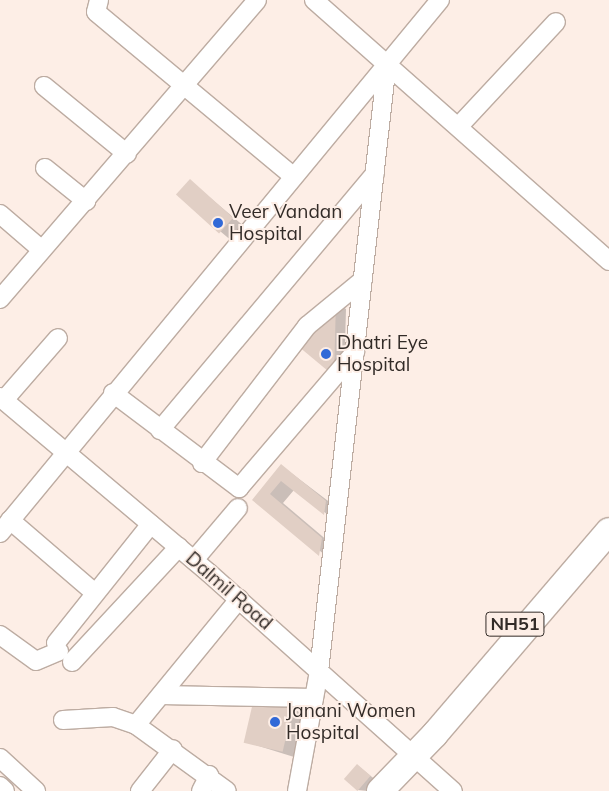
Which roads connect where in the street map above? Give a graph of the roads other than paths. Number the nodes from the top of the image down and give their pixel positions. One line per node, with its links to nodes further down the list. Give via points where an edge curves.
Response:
1 (99, 0): 8 (street, via 96,12)
2 (257, 0): 8 (street)
3 (314, 0): 6 (street)
4 (440, 0): 6 (street)
5 (556, 22): 9 (street)
6 (387, 62): 9 (street); 12 (street); 13 (street)
7 (44, 86): 10 (street)
8 (186, 86): 10 (street); 13 (street)
9 (459, 126): 17 (street)
10 (127, 154): 14 (street)
11 (44, 168): 14 (street)
12 (375, 173): 18 (street); 24 (street)
13 (293, 176): 22 (street)
14 (86, 201): 16 (street)
15 (0, 214): 16 (street)
16 (42, 250): 19 (street)
17 (609, 261)
18 (363, 280): 21 (street); 26 (street, via 308,326)
19 (0, 299)
20 (58, 338): 23 (street)
21 (356, 352): 26 (street, via 243,486 233,487); 39 (street)
22 (114, 393): 24 (street); 25 (street)
23 (2, 399): 25 (street, Dalmil Road)
24 (160, 430): 26 (street)
25 (65, 451): 29 (street, Dalmil Road); 30 (street)
26 (202, 463)
27 (238, 508): 34 (street)
28 (609, 515): 33 (highway, NH51)
29 (151, 524): 32 (street, Dalmil Road); 35 (street)
30 (5, 526): 35 (street)
31 (609, 532): 33 (highway, NH51)
32 (178, 547): 34 (street, Dalmil Road); 38 (street)
33 (586, 551): 45 (highway, NH51)
34 (194, 560): 36 (street, Dalmil Road)
35 (96, 593): 38 (street)
36 (239, 599): 39 (street, Dalmil Road); 40 (street)
37 (0, 635): 38 (street, via 36,661)
38 (62, 652)
39 (320, 671): 41 (street); 45 (street, Dalmil Road)
40 (161, 695): 41 (street); 43 (street)
41 (314, 698): 54 (street)
42 (63, 720): 43 (street, via 113,717)
43 (136, 725): 44 (street)
44 (172, 749): 47 (street); 51 (street)
45 (410, 757): 55 (highway, NH51); 56 (street, Dalmil Road)
46 (0, 758): 50 (street)
47 (209, 775): 52 (street); 53 (street)
48 (0, 786): 49 (street)
49 (5, 791)
50 (36, 791)
51 (140, 791)
52 (201, 791)
53 (227, 791)
54 (297, 791)
55 (380, 791)
56 (453, 791)

